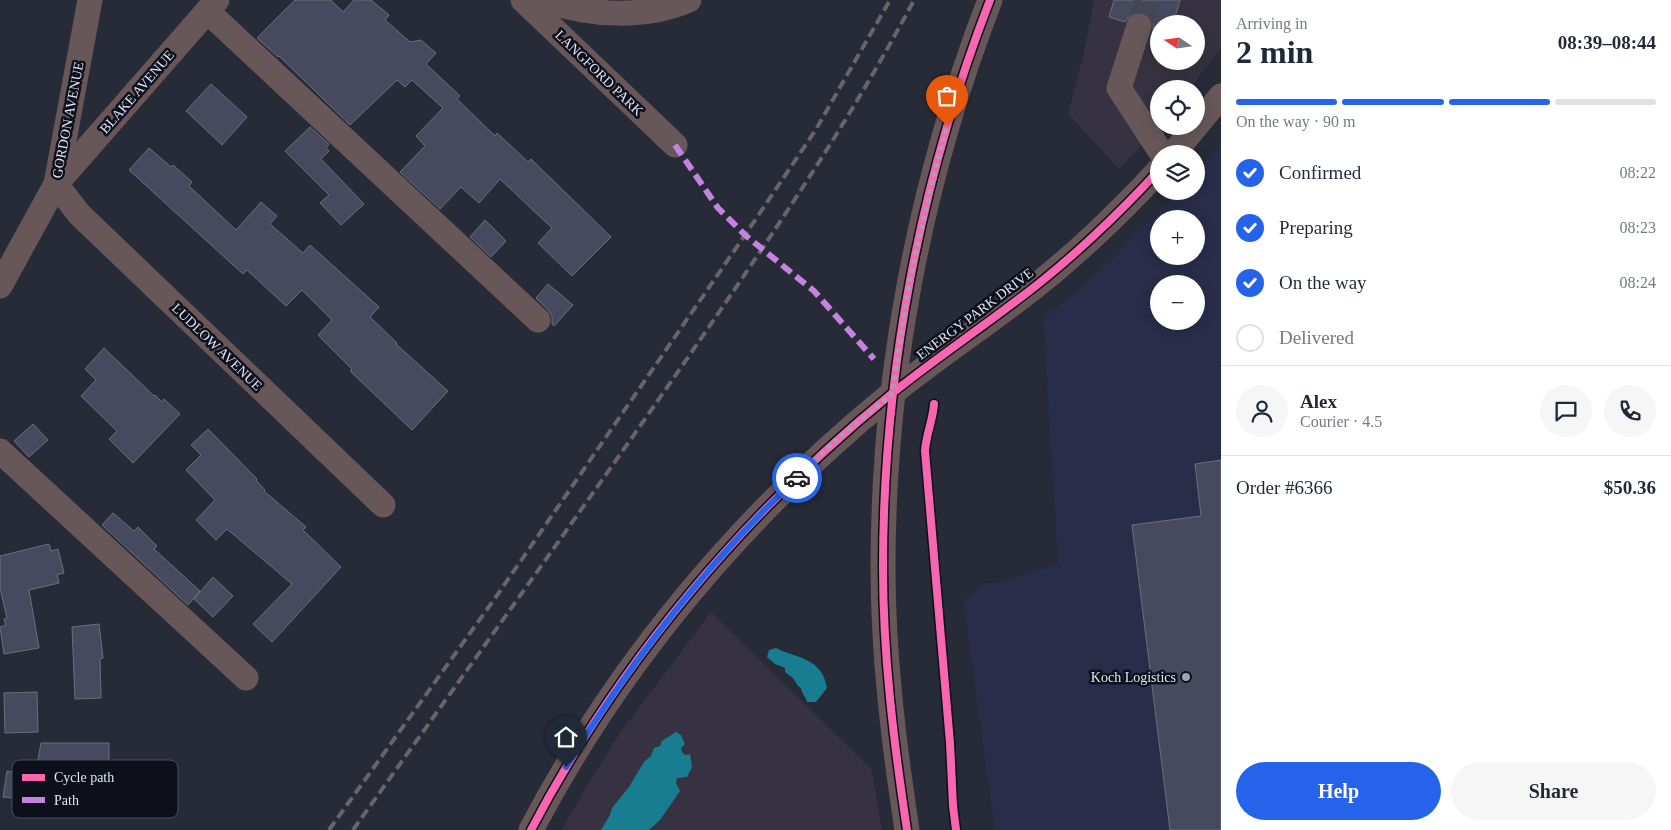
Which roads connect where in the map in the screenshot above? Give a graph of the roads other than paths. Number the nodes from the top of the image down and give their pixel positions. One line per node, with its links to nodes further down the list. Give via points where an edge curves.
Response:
1 (90, 0): 13 (street, GORDON AVENUE)
2 (523, 0): 9 (street, LANGFORD PARK)
3 (545, 0): 4 (street, LANGFORD PARK, via 605,14 659,9)
4 (689, 0)
5 (990, 0): 16 (street, via 957,92 935,168 910,279)
6 (212, 6): 13 (street, BLAKE AVENUE); 15 (street)
7 (1139, 26): 10 (street, via 1119,88)
8 (1221, 96): 11 (street)
9 (675, 145)
10 (1156, 145)
11 (1180, 145)
12 (1150, 179): 16 (street, ENERGY PARK DRIVE, via 1041,281)
13 (56, 184): 14 (street, GORDON AVENUE); 18 (street, LUDLOW AVENUE, via 79,214)
14 (0, 286)
15 (538, 320)
16 (892, 394): 20 (street, ENERGY PARK DRIVE, via 836,440 762,511 715,562 647,646 592,724); 21 (street, via 883,570 890,699)
17 (0, 451): 19 (street)
18 (383, 505)
19 (246, 678)
20 (531, 830)
21 (907, 830)

